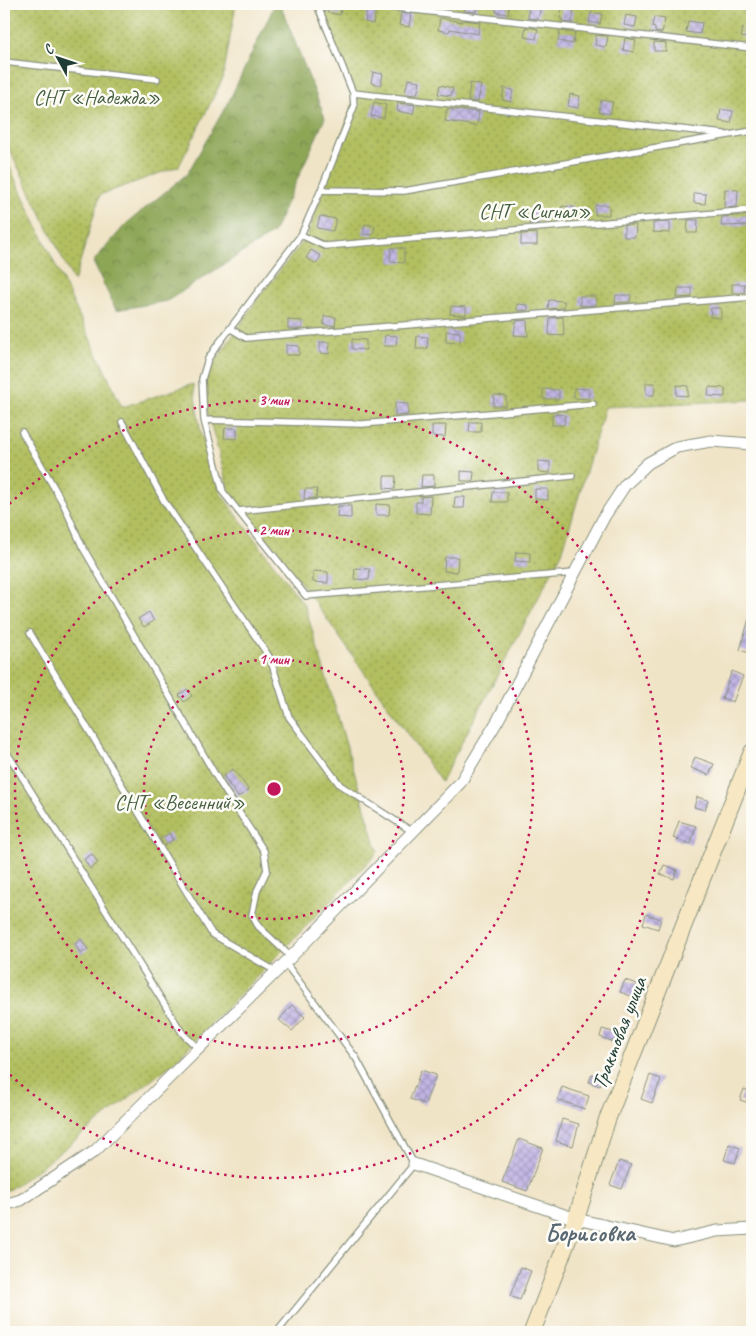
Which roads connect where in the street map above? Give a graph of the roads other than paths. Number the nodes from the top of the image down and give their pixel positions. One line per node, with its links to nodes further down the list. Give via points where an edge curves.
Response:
1 (317, 4): 6 (lane)
2 (362, 4): 3 (lane)
3 (752, 48)
4 (4, 62): 5 (lane)
5 (157, 79)
6 (354, 93): 8 (lane); 9 (lane, via 354,107)
7 (752, 131): 8 (lane)
8 (730, 134): 9 (lane, via 404,191)
9 (320, 190): 11 (lane)
10 (752, 210): 11 (lane, via 325,246)
11 (301, 235): 13 (lane)
12 (752, 297): 13 (lane, via 246,338)
13 (231, 329): 15 (lane, via 208,359 202,379)
14 (593, 404): 15 (lane, via 362,424)
15 (204, 420): 20 (lane, via 224,492)
16 (122, 422): 25 (lane, via 164,502 270,658 289,717 340,785)
17 (22, 432): 26 (lane, via 63,503 82,546 195,741 264,850 267,870 252,915)
18 (752, 444): 21 (street, via 711,441 677,447 648,463 625,485)
19 (572, 476): 20 (lane)
20 (238, 511): 21 (lane, via 306,596)
21 (574, 573): 25 (street, via 498,720 464,775)
22 (30, 633): 27 (lane, via 212,934)
23 (4, 748): 28 (lane, via 182,1034)
24 (752, 752): 31 (main road, Трактовая улица, via 607,1120)
25 (413, 832): 26 (street)
26 (288, 960): 27 (street); 29 (lane, via 356,1058)
27 (277, 972): 28 (street)
28 (199, 1049): 30 (street, via 95,1151 20,1200)
29 (414, 1164): 31 (street); 33 (lane)
30 (4, 1205)
31 (576, 1218): 32 (street, via 674,1242 717,1231); 34 (main road, Трактовая улица)
32 (752, 1230)
33 (277, 1332)
34 (532, 1332)

